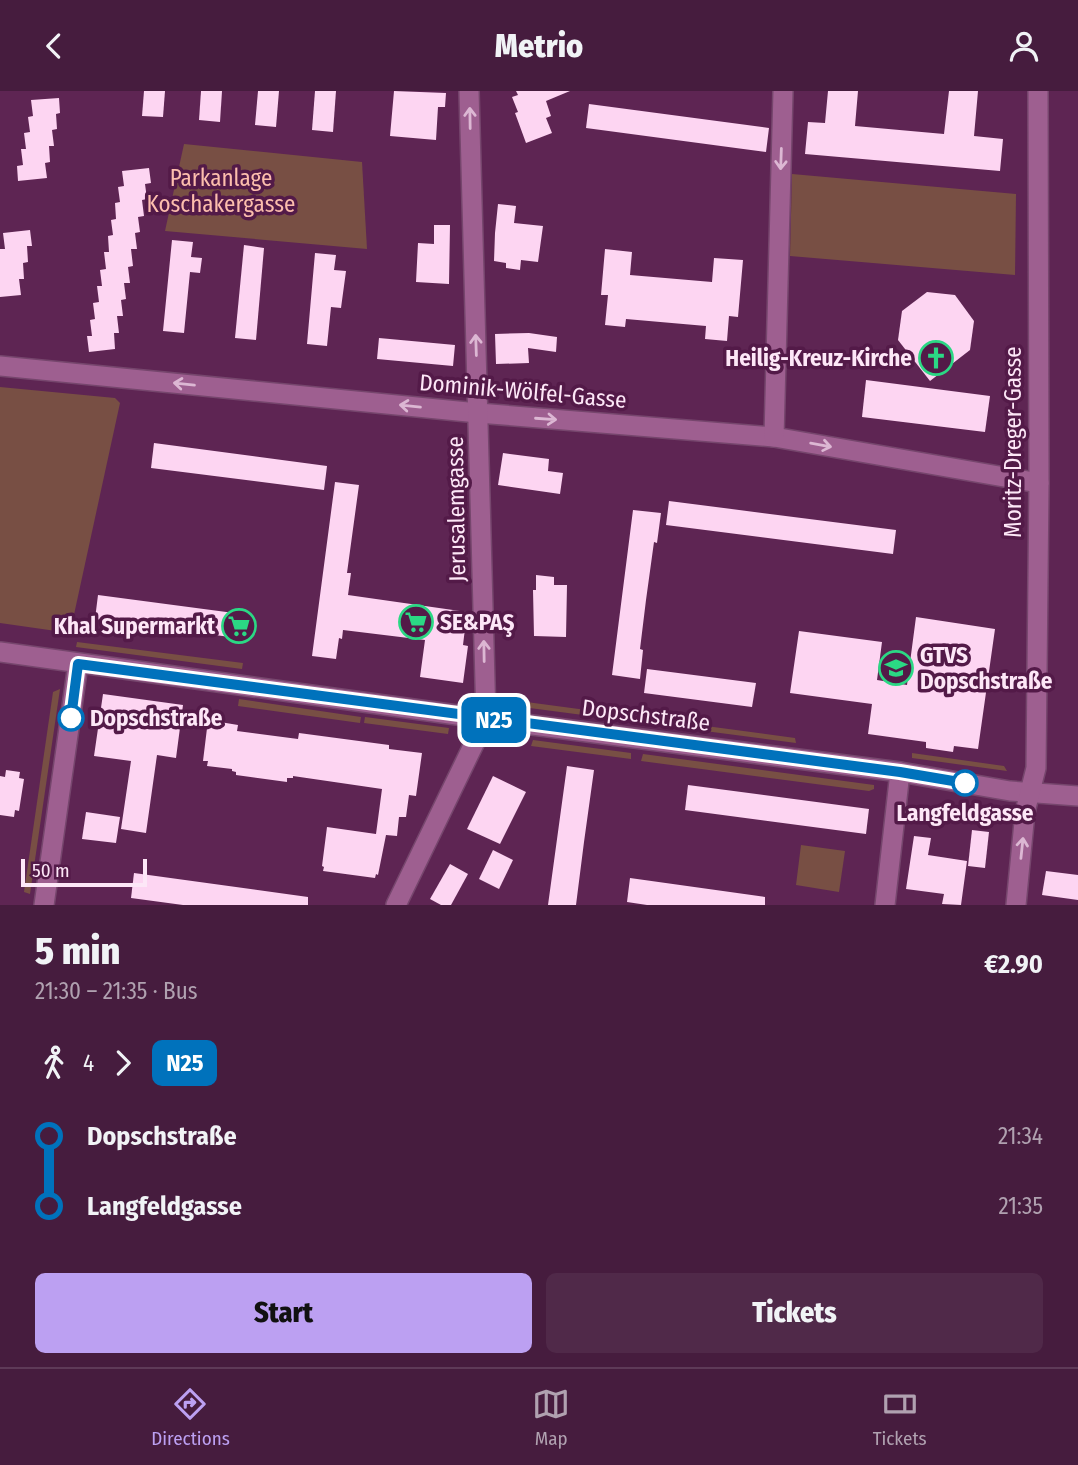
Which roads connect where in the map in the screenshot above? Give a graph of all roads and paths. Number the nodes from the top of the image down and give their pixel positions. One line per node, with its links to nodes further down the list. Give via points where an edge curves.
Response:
1 (469, 91): 5 (street, Jerusalemgasse, one-way to 1)
2 (783, 91): 6 (street, one-way to 6)
3 (1038, 91): 7 (street, Moritz-Dreger-Gasse)
4 (0, 366): 5 (street, Dominik-Wölfel-Gasse, one-way to 4)
5 (478, 413): 6 (street, Dominik-Wölfel-Gasse, one-way to 6); 10 (street, Jerusalemgasse, one-way to 5)
6 (774, 437): 7 (street, Dominik-Wölfel-Gasse, one-way to 7)
7 (1039, 483): 12 (street, Moritz-Dreger-Gasse, via 1036,768)
8 (0, 652): 9 (street, Dopschstraße)
9 (78, 664): 10 (street, Dopschstraße); 14 (street)
10 (486, 719): 11 (street, Dopschstraße); 15 (street, Jerusalemgasse)
11 (900, 772): 12 (street, Dopschstraße); 16 (street)
12 (1031, 792): 13 (street, Dopschstraße); 17 (street, one-way to 12)
13 (1078, 796)
14 (44, 905)
15 (396, 905)
16 (885, 905)
17 (1016, 905)

